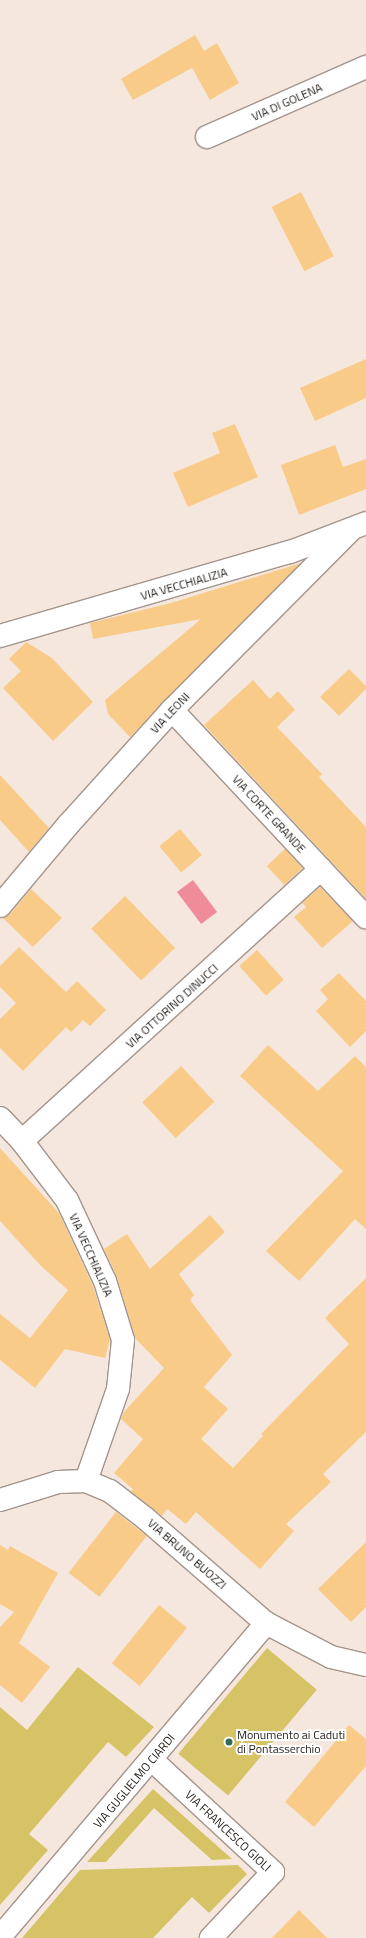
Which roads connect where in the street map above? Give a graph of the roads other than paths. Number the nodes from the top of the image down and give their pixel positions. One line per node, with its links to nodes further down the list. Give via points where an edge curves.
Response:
1 (366, 67): 2 (street, VIA DI GOLENA)
2 (207, 137)
3 (359, 527): 4 (street, VIA VECCHIALIZIA, via 174,587); 5 (street, VIA LEONI)
4 (0, 636)
5 (172, 710): 6 (street, VIA CORTE GRANDE); 7 (street, VIA LEONI, via 68,825)
6 (321, 869): 8 (street, VIA CORTE GRANDE); 10 (street, VIA OTTORINO DINUCCI)
7 (0, 906)
8 (366, 918)
9 (0, 1118): 10 (street, VIA VECCHIALIZIA)
10 (22, 1141): 11 (street, VIA VECCHIALIZIA, via 66,1200 105,1281 123,1340 118,1389)
11 (86, 1480): 12 (street, VIA BRUNO BUOZZI, via 58,1482); 13 (street, VIA BRUNO BUOZZI, via 110,1491 145,1518)
12 (0, 1500)
13 (266, 1623): 14 (street, VIA BRUNO BUOZZI, via 331,1658); 15 (street, VIA GUGLIELMO CIARDI)
14 (366, 1665)
15 (152, 1760): 16 (street, VIA GUGLIELMO CIARDI); 17 (street, VIA FRANCESCO GIOLI, via 273,1872)
16 (0, 1937)
17 (211, 1938)

